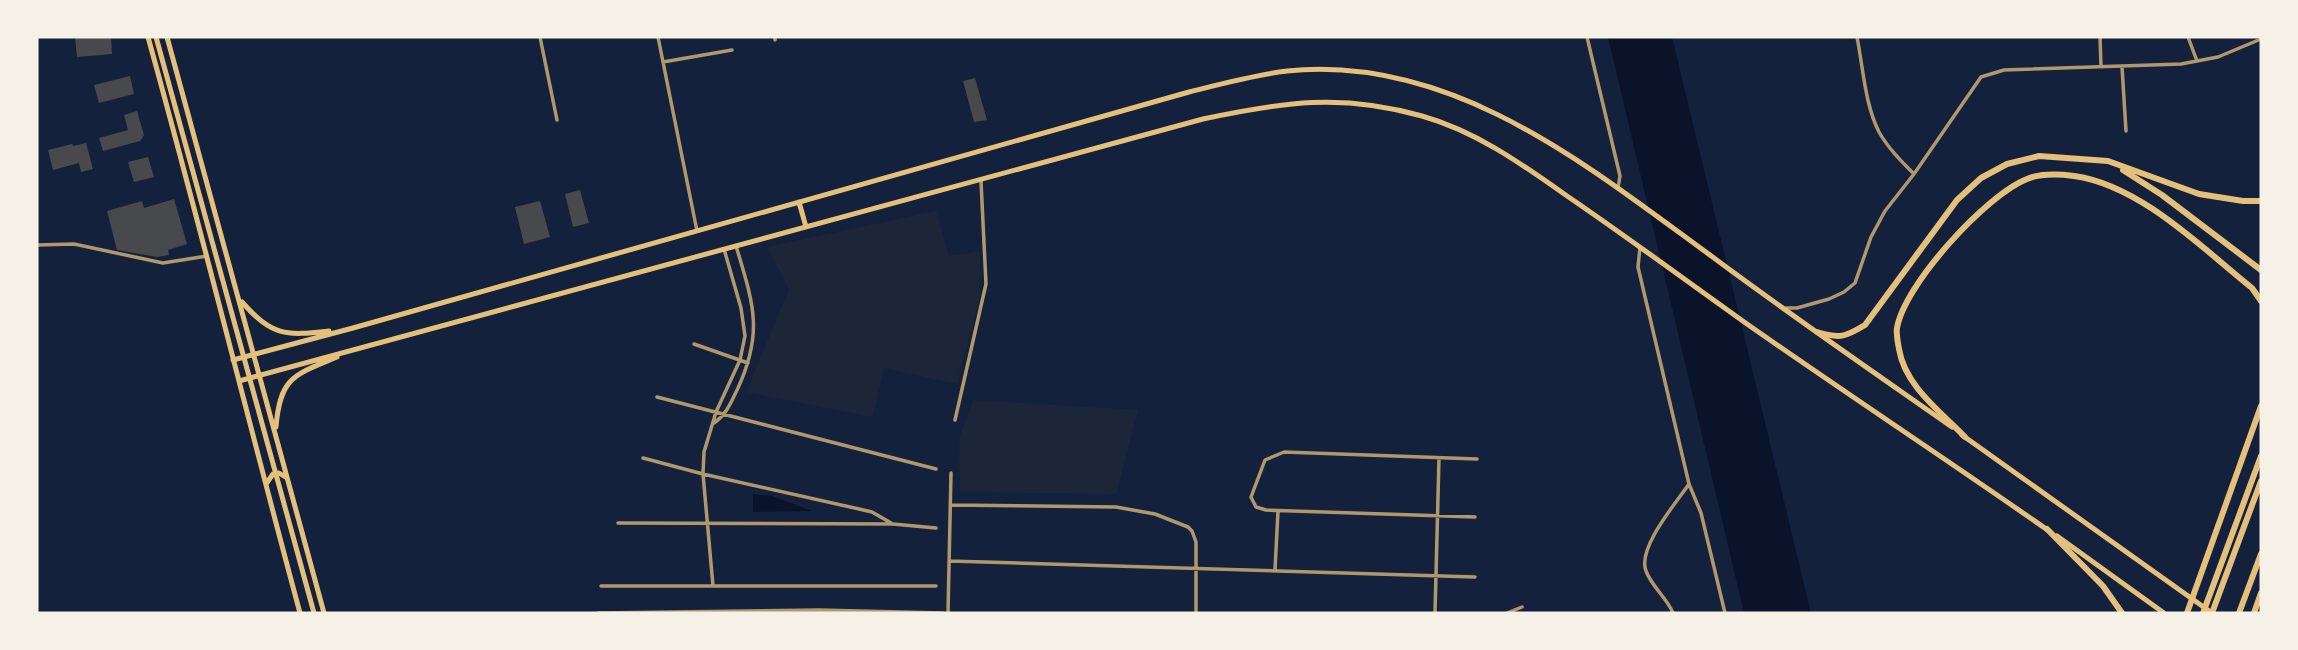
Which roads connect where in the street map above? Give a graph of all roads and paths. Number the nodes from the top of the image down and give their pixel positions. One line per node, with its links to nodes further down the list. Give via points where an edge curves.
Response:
1 (148, 37): 33 (main road)
2 (156, 37): 90 (main road)
3 (167, 37): 28 (main road)
4 (540, 37): 18 (street)
5 (658, 37): 15 (street)
6 (1587, 37): 23 (street, via 1620,176)
7 (1857, 37): 21 (street, via 1878,131)
8 (2100, 37): 16 (street)
9 (2188, 37): 14 (street)
10 (2244, 37): 12 (street)
11 (2261, 39): 12 (street)
12 (2248, 44): 14 (street)
13 (732, 50): 15 (street)
14 (2197, 61): 17 (street)
15 (663, 62): 27 (street)
16 (2101, 67): 17 (street); 21 (street, via 2004,70 1981,77)
17 (2122, 67): 19 (street)
18 (557, 120)
19 (2126, 131)
20 (2098, 160): 24 (highway, via 2199,194); 34 (highway, via 2126,171 2162,195); 39 (highway, via 2039,156 1981,177 1957,200 1865,325 1835,337)
21 (1914, 174): 37 (street, via 1871,237 1855,283 1829,299)
22 (981, 179): 26 (main road); 31 (main road, via 1260,107 1306,102 1370,105 1423,116 1482,140); 52 (street, via 986,284)
23 (1618, 188): 25 (main road, via 1528,129 1457,96 1363,73 1305,70 1231,81); 37 (main road)
24 (2261, 201)
25 (799, 202): 26 (main road); 27 (main road)
26 (806, 227): 30 (main road)
27 (697, 231): 38 (main road)
28 (223, 240): 33 (main road, via 221,249); 35 (main road)
29 (37, 245): 33 (street, via 75,244 163,263)
30 (736, 246): 32 (main road); 45 (street, via 754,318 755,337)
31 (1640, 246): 66 (street, via 1638,267); 75 (main road, via 1746,324)
32 (724, 249): 41 (main road); 44 (street, via 745,322)
33 (208, 256): 43 (main road)
34 (2261, 270)
35 (240, 300): 38 (main road, via 265,326 280,332 309,334); 42 (main road)
36 (2261, 301): 55 (highway, via 2252,288 2165,219 2107,185 2051,174 2011,186 1975,215 1916,285 1897,329 1903,368)
37 (1784, 308): 39 (main road)
38 (352, 328): 42 (main road)
39 (1817, 332): 55 (main road)
40 (694, 344): 44 (street)
41 (356, 349): 46 (main road); 54 (main road, via 288,382 278,401)
42 (254, 354): 43 (main road); 46 (main road)
43 (233, 360): 47 (main road)
44 (740, 360): 45 (street); 50 (street)
45 (748, 363): 51 (street)
46 (259, 375): 47 (main road); 54 (main road)
47 (239, 380): 65 (main road)
48 (657, 397): 50 (street)
49 (2261, 406): 103 (highway)
50 (716, 412): 51 (street); 53 (street)
51 (725, 415): 53 (street); 60 (street)
52 (955, 420)
53 (713, 425): 62 (street)
54 (275, 432): 63 (main road)
55 (1965, 437): 105 (main road)
56 (2261, 456): 104 (highway)
57 (643, 458): 62 (street)
58 (1439, 458): 59 (street); 68 (street, via 1298,452 1273,456 1265,460 1251,497 1256,508); 69 (street)
59 (1477, 459)
60 (936, 469)
61 (951, 473): 67 (street)
62 (703, 474): 72 (street); 73 (street, via 872,512)
63 (287, 478): 65 (main road, via 273,474); 91 (main road)
64 (2261, 481): 105 (highway)
65 (267, 484): 89 (main road)
66 (1689, 484): 99 (street, via 1646,553 1645,569); 100 (street, via 1701,513)
67 (950, 505): 77 (street); 78 (street, via 1116,507 1155,514 1192,531)
68 (1279, 511): 69 (street); 79 (street)
69 (1438, 514): 70 (street); 80 (street)
70 (1475, 517)
71 (618, 523): 72 (street)
72 (707, 524): 73 (street); 83 (street)
73 (893, 524): 74 (street)
74 (936, 527)
75 (2047, 529): 101 (highway, via 2103,586); 102 (main road)
76 (2261, 554): 106 (highway)
77 (949, 561): 78 (street); 95 (street)
78 (1196, 568): 79 (street); 96 (street)
79 (1275, 570): 80 (street)
80 (1436, 574): 81 (street); 97 (street)
81 (1475, 577)
82 (601, 586): 83 (street)
83 (713, 586): 84 (street)
84 (936, 586)
85 (2261, 593): 107 (highway)
86 (1522, 607): 98 (street)
87 (788, 612): 88 (street); 94 (street)
88 (867, 612): 95 (street)
89 (300, 613)
90 (314, 613)
91 (324, 613)
92 (598, 613): 93 (street)
93 (637, 613): 94 (street)
94 (712, 613)
95 (945, 613)
96 (1196, 613)
97 (1435, 613)
98 (1507, 613)
99 (1673, 613)
100 (1725, 613)
101 (2122, 613)
102 (2165, 613)
103 (2187, 613)
104 (2203, 613)
105 (2212, 613)
106 (2239, 613)
107 (2254, 613)

